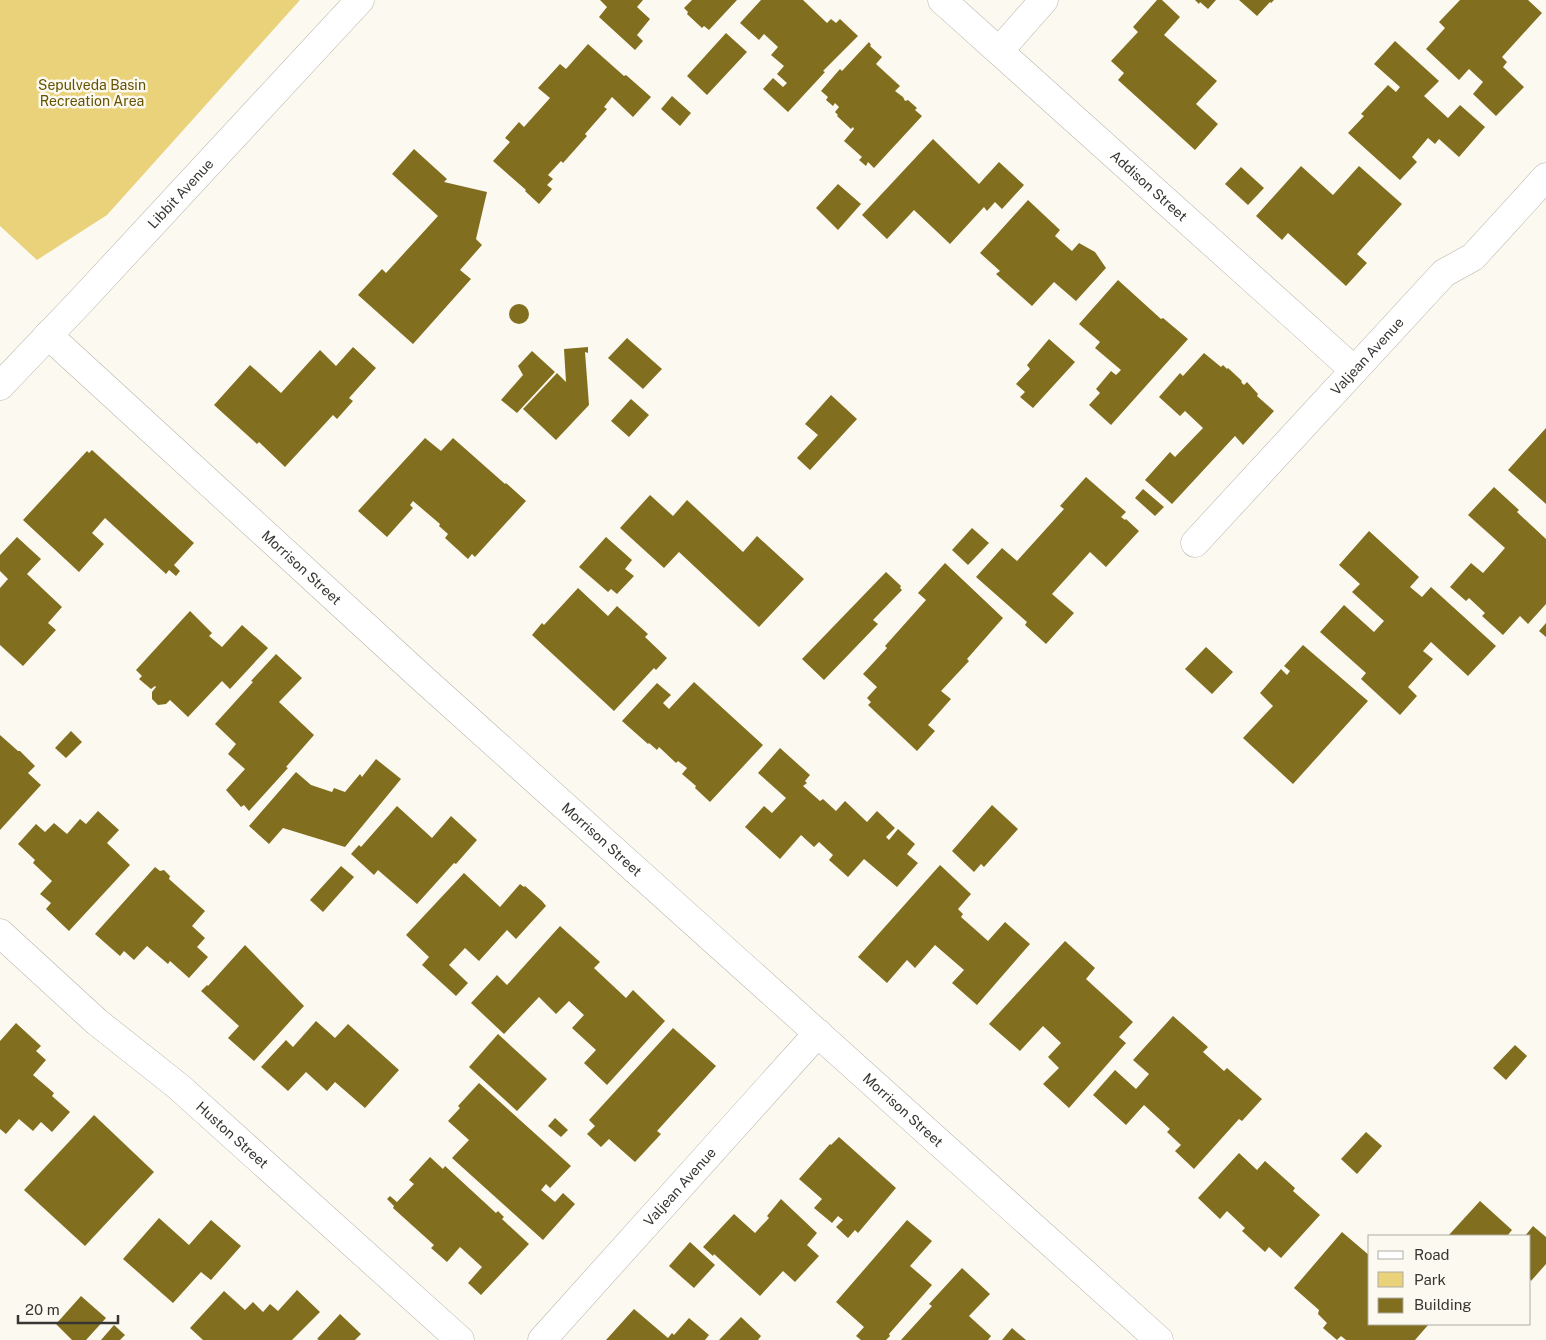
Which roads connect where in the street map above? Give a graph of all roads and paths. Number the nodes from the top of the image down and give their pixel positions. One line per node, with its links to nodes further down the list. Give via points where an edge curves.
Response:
1 (360, 0): 6 (street, Libbit Avenue)
2 (942, 0): 4 (street, Addison Street)
3 (1044, 0): 4 (street)
4 (999, 51): 7 (street, Addison Street)
5 (1546, 177): 7 (street, Valjean Avenue, via 1473,258 1444,273)
6 (48, 335): 8 (street, Libbit Avenue); 11 (street, Morrison Street, via 421,677)
7 (1354, 370): 9 (street, Valjean Avenue)
8 (0, 386)
9 (1195, 543)
10 (0, 933): 12 (street, Huston Street, via 97,1022 179,1087)
11 (818, 1033): 13 (street, Valjean Avenue); 14 (street, Morrison Street)
12 (460, 1340)
13 (542, 1340)
14 (1159, 1340)

